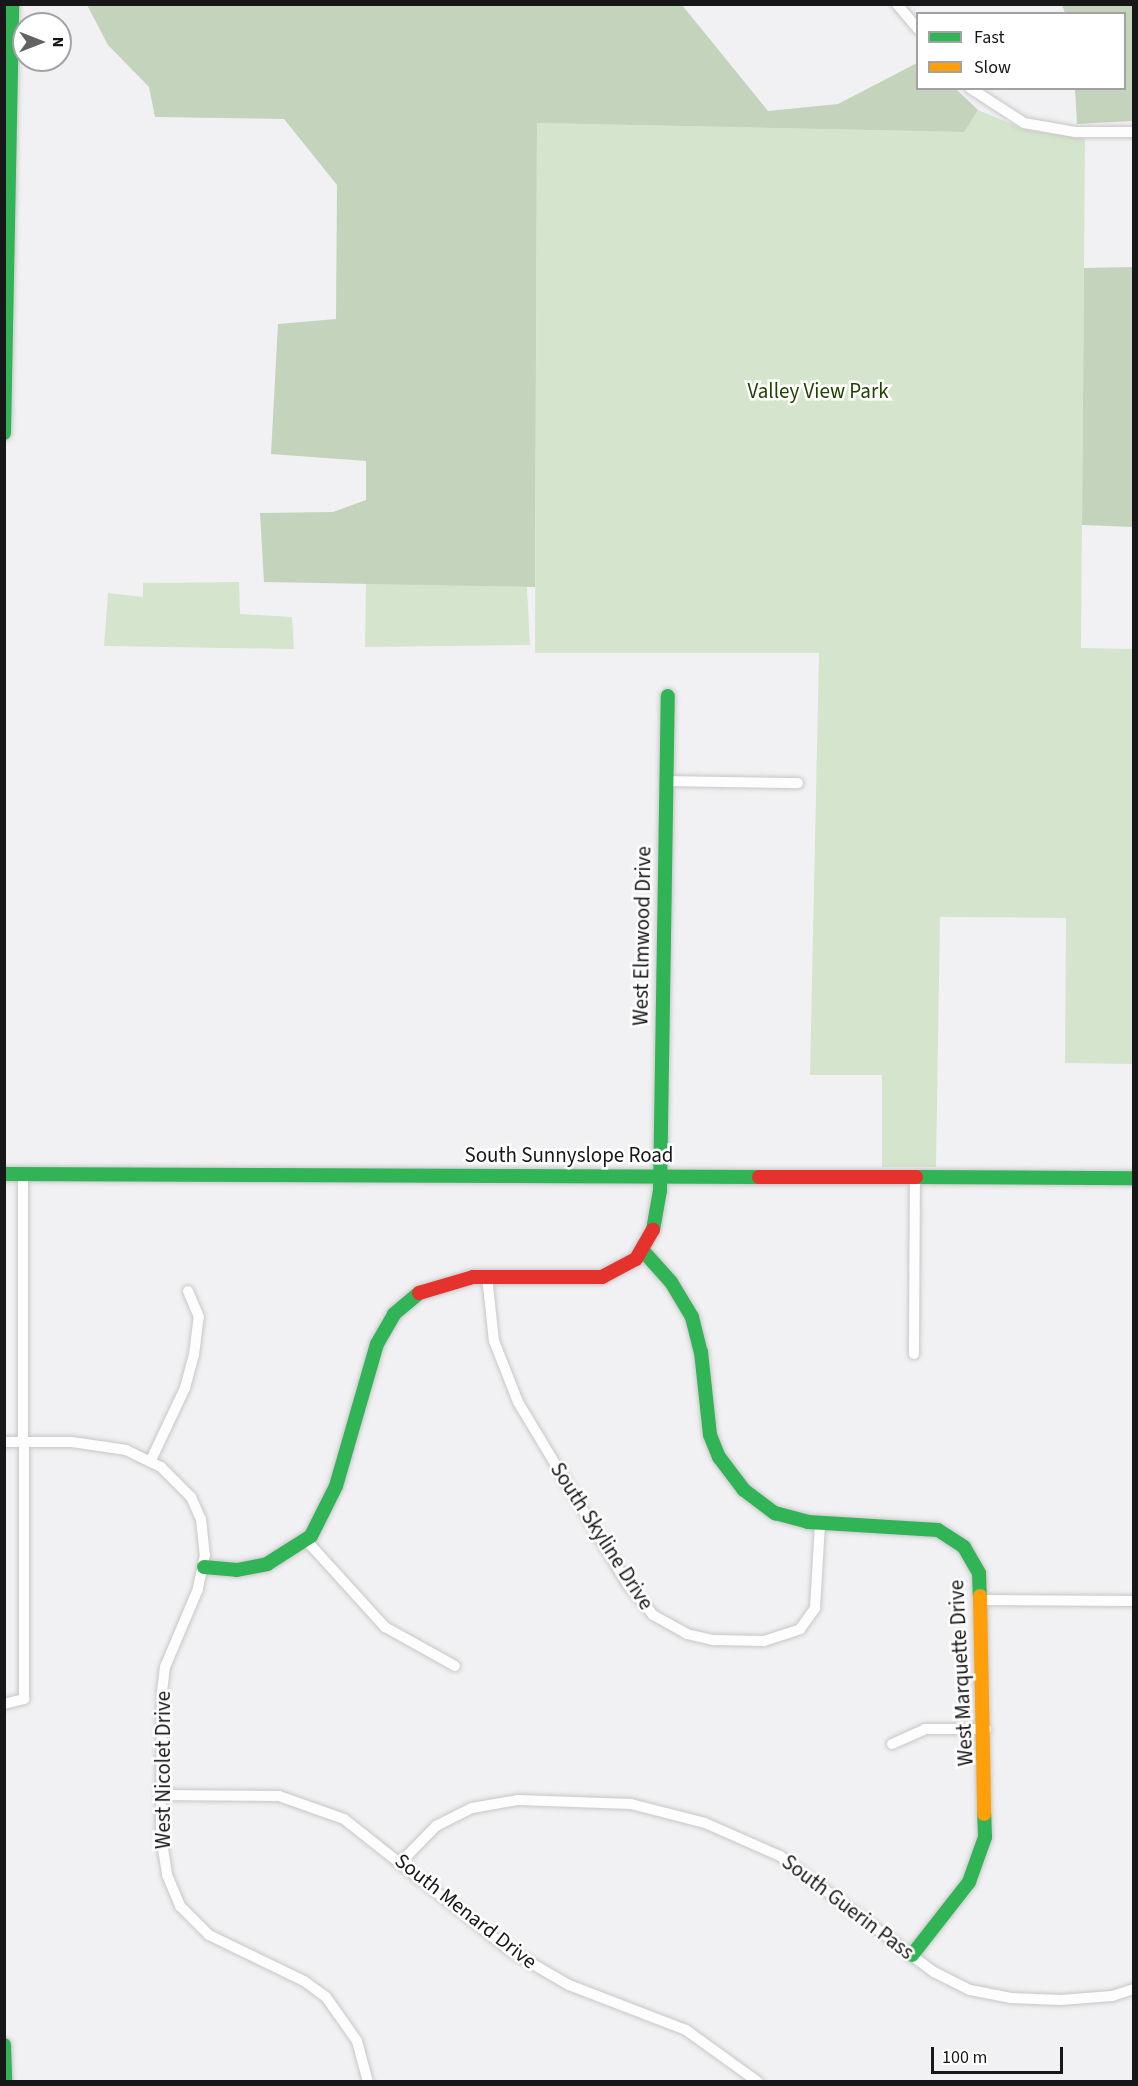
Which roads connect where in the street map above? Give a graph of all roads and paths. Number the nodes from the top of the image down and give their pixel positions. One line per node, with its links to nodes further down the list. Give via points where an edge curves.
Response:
1 (12, 4): 6 (street)
2 (897, 4): 3 (street)
3 (916, 27)
4 (973, 90): 5 (street, via 999,111 1038,126)
5 (1134, 132)
6 (4, 433)
7 (668, 696): 8 (street, West Elmwood Drive)
8 (666, 781): 9 (street); 12 (street, West Elmwood Drive)
9 (798, 783)
10 (4, 1174): 11 (street, South Sunnyslope Road)
11 (23, 1174): 12 (street, South Sunnyslope Road); 20 (street)
12 (660, 1177): 13 (street, South Sunnyslope Road); 15 (street, West Elmwood Drive, via 656,1226)
13 (915, 1177): 14 (street, South Sunnyslope Road); 18 (street)
14 (1134, 1179)
15 (644, 1252): 16 (street, via 625,1267 602,1277); 22 (street, West Marquette Drive, via 671,1282 692,1317 701,1352 710,1435 730,1475 761,1505 791,1519)
16 (487, 1276): 22 (street, South Skyline Drive, via 494,1341 518,1402 628,1585 653,1615 687,1634 714,1640 764,1641 800,1629 815,1608); 23 (street, via 429,1287 390,1320 369,1365 332,1497)
17 (188, 1291): 21 (street, via 199,1317 194,1355 185,1388)
18 (914, 1354)
19 (4, 1442): 20 (street)
20 (22, 1442): 21 (street, via 113,1447); 28 (street, via 24,1699)
21 (151, 1460): 24 (street, West Nicolet Drive, via 191,1497 204,1535)
22 (820, 1524): 25 (street, West Marquette Drive, via 920,1527 950,1536 973,1557)
23 (306, 1540): 24 (street, via 267,1564 237,1570); 27 (street, via 385,1627)
24 (204, 1567): 31 (street, West Nicolet Drive, via 165,1667)
25 (982, 1600): 26 (street); 29 (street, West Marquette Drive)
26 (1134, 1601)
27 (455, 1666)
28 (4, 1704)
29 (986, 1729): 30 (street, via 926,1729); 33 (street, West Marquette Drive, via 987,1822 982,1851 969,1882)
30 (892, 1744)
31 (160, 1795): 32 (street, South Menard Drive, via 261,1794 305,1803 344,1819); 37 (street, West Nicolet Drive, via 162,1852 180,1906 209,1935 304,1981 326,1997 357,2041)
32 (401, 1862): 33 (street, South Guerin Pass, via 436,1826 472,1808 518,1800 632,1804 705,1823 780,1856); 38 (street, South Menard Drive, via 512,1952 569,1985 686,2030)
33 (912, 1955): 34 (street, South Guerin Pass, via 952,1983 990,1996 1095,1998)
34 (1134, 1989)
35 (4, 2045): 36 (street)
36 (5, 2082)
37 (368, 2082)
38 (758, 2082)

